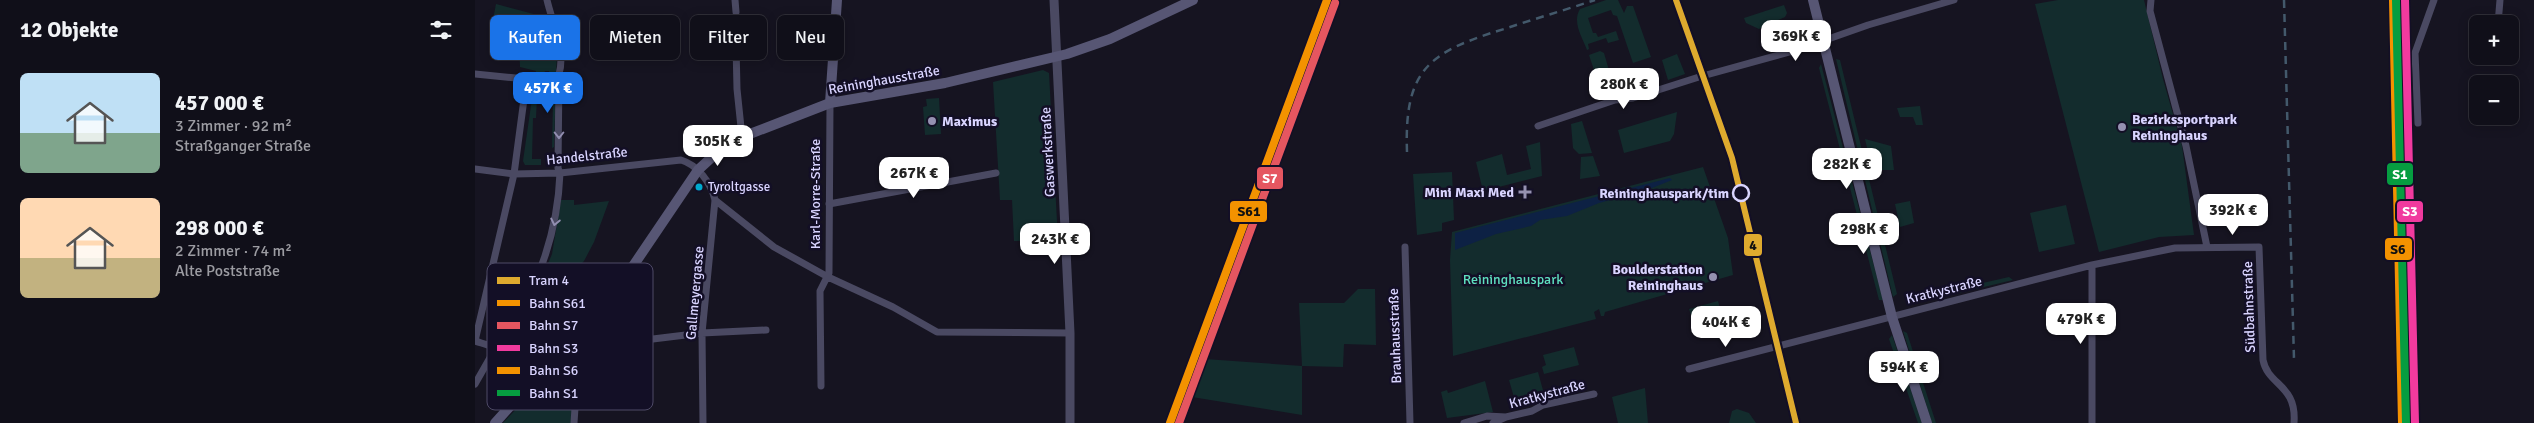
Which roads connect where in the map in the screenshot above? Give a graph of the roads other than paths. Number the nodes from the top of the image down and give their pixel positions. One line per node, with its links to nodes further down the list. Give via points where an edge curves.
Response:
1 (547, 0): 23 (street, one-way to 23, via 560,51)
2 (735, 0): 11 (street)
3 (837, 0): 17 (main road, Karl-Morre-Straße)
4 (1055, 0): 14 (street, Gaswerkstraße)
5 (1813, 0): 13 (main road)
6 (1951, 0): 13 (street)
7 (2151, 0): 29 (street, via 2150,10 2186,146)
8 (2434, 0): 18 (street, via 2415,53)
9 (2500, 0): 12 (street)
10 (1189, 1): 14 (main road, Reininghausstraße, via 1110,39)
11 (736, 12)
12 (2499, 15)
13 (1823, 41): 19 (street, via 1633,98 1615,100); 36 (main road)
14 (1057, 57): 17 (main road, Reininghausstraße, via 945,83); 39 (street, Gaswerkstraße)
15 (736, 60): 20 (street)
16 (475, 74): 25 (street, via 516,78 526,84)
17 (829, 103): 20 (main road, Reininghausstraße); 27 (street, Karl-Morre-Straße)
18 (2418, 123)
19 (1538, 126)
20 (742, 137): 22 (main road, Reininghausstraße, via 723,147)
21 (475, 169): 25 (street, Handelstraße)
22 (698, 170): 23 (street, Handelstraße, via 681,160); 26 (street); 32 (main road, Reininghausstraße)
23 (560, 173): 25 (street, Handelstraße); 31 (street, one-way to 31, via 556,218)
24 (996, 173): 27 (street)
25 (514, 174): 30 (street)
26 (715, 200): 34 (street, via 774,247); 38 (street, Gallmeyergasse)
27 (829, 204): 34 (street, Karl-Morre-Straße)
28 (1405, 247): 55 (street, Brauhausstraße)
29 (2207, 247): 33 (street, Kratkystraße, via 2175,248); 60 (street, Südbahnstraße, via 2259,247 2263,360 2269,374 2287,390)
30 (493, 263)
31 (544, 263)
32 (635, 263)
33 (2092, 265): 36 (street, Kratkystraße); 59 (street)
34 (828, 277): 39 (street, via 937,332); 46 (street, Karl-Morre-Straße, via 820,291)
35 (487, 290): 41 (street)
36 (1892, 318): 44 (street, Kratkystraße); 58 (main road)
37 (765, 330): 38 (street)
38 (703, 333): 40 (street); 53 (street, Gallmeyergasse)
39 (1070, 333): 54 (street, Gaswerkstraße)
40 (653, 339)
41 (475, 341): 42 (street)
42 (487, 346)
43 (487, 363): 45 (street)
44 (1689, 369)
45 (475, 384)
46 (821, 386)
47 (1594, 394): 50 (street, Kratkystraße)
48 (507, 410): 51 (main road, Reininghausstraße)
49 (575, 410): 52 (street)
50 (1506, 417): 56 (street, Kratkystraße, via 1487,416); 57 (street, Kratkystraße)
51 (495, 423)
52 (574, 423)
53 (703, 423)
54 (1070, 423)
55 (1410, 423)
56 (1464, 423)
57 (1493, 423)
58 (1927, 423)
59 (2092, 423)
60 (2294, 423)

